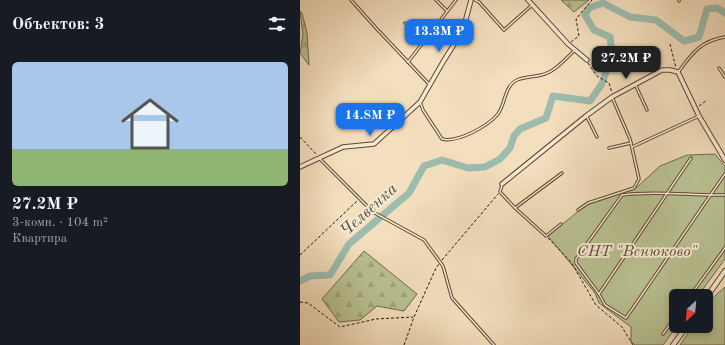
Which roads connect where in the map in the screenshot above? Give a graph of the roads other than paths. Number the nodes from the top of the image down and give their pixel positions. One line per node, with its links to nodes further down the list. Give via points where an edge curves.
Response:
1 (351, 0): 14 (lane)
2 (436, 0): 8 (lane)
3 (456, 0): 8 (lane)
4 (471, 0): 19 (street, via 463,30)
5 (475, 0): 7 (lane, via 504,30)
6 (528, 0): 7 (street)
7 (532, 4): 12 (street)
8 (447, 11): 11 (lane)
9 (405, 23): 11 (lane)
10 (725, 37): 16 (lane, via 714,38 696,49)
11 (425, 39): 14 (lane)
12 (575, 50): 13 (street); 21 (lane, via 556,68 544,75 517,80 509,87 499,113 470,134 449,141 442,139)
13 (587, 60)
14 (408, 62): 19 (lane)
15 (719, 68): 17 (lane)
16 (678, 72): 18 (street, via 662,70); 24 (street)
17 (725, 77)
18 (636, 84): 20 (street); 22 (lane)
19 (430, 85): 21 (street)
20 (612, 97): 23 (street); 26 (lane)
21 (420, 102): 29 (street, via 374,144 343,147)
22 (646, 110)
23 (586, 116): 25 (lane); 35 (street)
24 (699, 116): 27 (lane); 31 (street)
25 (597, 136)
26 (631, 144): 27 (lane); 28 (lane)
27 (632, 147): 40 (lane, via 639,179 634,188 588,203)
28 (609, 148)
29 (319, 158): 32 (street); 51 (lane, via 373,212 424,240 443,266 452,298)
30 (691, 158): 36 (lane)
31 (725, 160)
32 (300, 167)
33 (562, 173): 39 (lane)
34 (725, 174): 38 (lane)
35 (502, 184): 39 (lane, via 500,192)
36 (666, 194): 38 (lane); 47 (lane); 47 (lane, via 622,195 576,259 576,263)
37 (725, 195): 38 (lane)
38 (710, 196): 47 (lane, via 626,318 605,305)
39 (515, 208): 41 (lane, via 546,236)
40 (578, 210)
41 (561, 224)
42 (725, 248): 45 (lane)
43 (725, 271): 44 (street)
44 (723, 276): 46 (street)
45 (695, 289)
46 (713, 289)
47 (599, 294)
48 (669, 326): 50 (lane)
49 (682, 333): 52 (street)
50 (663, 334)
51 (494, 345)
52 (674, 345)

